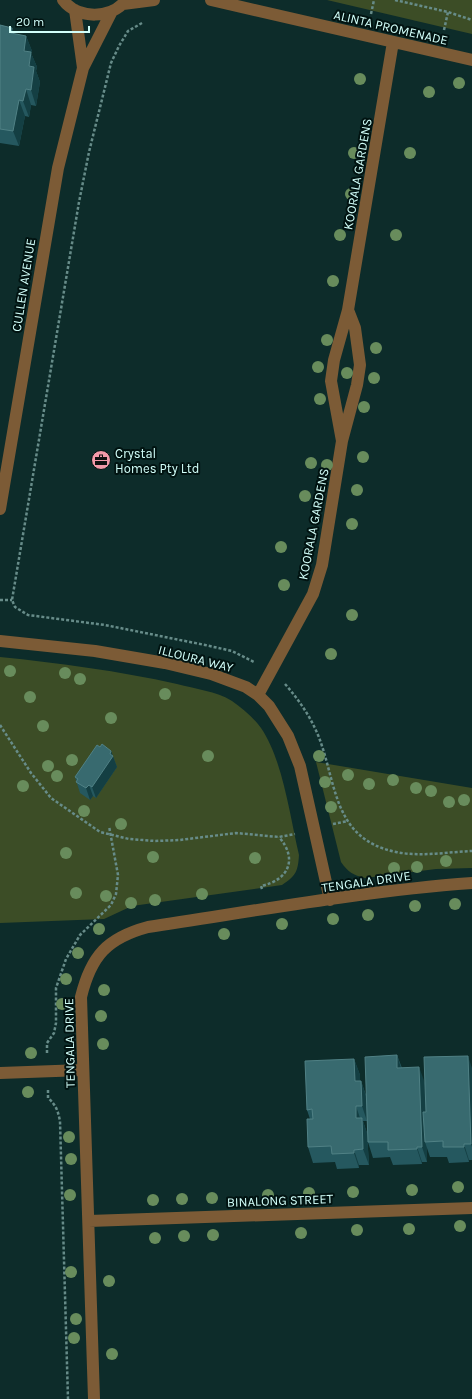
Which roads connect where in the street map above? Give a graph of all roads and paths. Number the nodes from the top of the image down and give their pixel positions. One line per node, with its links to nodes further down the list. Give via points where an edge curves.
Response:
1 (52, 0): 7 (street)
2 (154, 0): 6 (street)
3 (210, 0): 14 (street, ALINTA PROMENADE)
4 (374, 0): 10 (path)
5 (395, 0): 9 (path)
6 (125, 2): 8 (street)
7 (68, 4): 8 (street, via 87,14 100,15); 16 (street, CULLEN AVENUE)
8 (112, 11): 16 (street, CULLEN AVENUE)
9 (448, 12): 11 (path); 13 (path)
10 (371, 14)
11 (472, 20)
12 (144, 22): 21 (path, via 128,31 111,63 89,152)
13 (444, 30)
14 (394, 42): 15 (street, ALINTA PROMENADE); 17 (street, KOORALA GARDENS)
15 (472, 60)
16 (83, 68): 19 (street, CULLEN AVENUE, via 58,168)
17 (348, 310): 18 (street, KOORALA GARDENS, via 334,360 331,382); 18 (street, KOORALA GARDENS, via 355,328 360,365)
18 (342, 441): 23 (street, KOORALA GARDENS, via 322,565 313,594)
19 (0, 509)
20 (0, 600): 21 (path)
21 (12, 600): 23 (path, via 15,607 28,615 105,625 205,645 243,656)
22 (0, 641): 24 (street, ILLOURA WAY, via 96,651 165,663 211,674 246,687)
23 (271, 672): 24 (street, KOORALA GARDENS); 26 (path, via 284,682 306,711 318,736 336,799)
24 (258, 695): 35 (street, ILLOURA WAY, via 269,706 288,736 300,766)
25 (0, 724): 30 (path, via 31,773 51,798 100,832)
26 (348, 822): 27 (path); 32 (path, via 361,836 385,850 411,853)
27 (331, 825)
28 (109, 826): 30 (path)
29 (299, 833): 31 (path)
30 (111, 835): 31 (path, via 155,841 236,833)
31 (279, 837): 34 (path, via 290,854 288,864 278,880 262,886)
32 (472, 851)
33 (472, 883): 35 (street, TENGALA DRIVE)
34 (263, 894)
35 (330, 900): 36 (street, TENGALA DRIVE, via 148,927 128,932 110,943 96,958 86,977 81,997)
36 (83, 1070): 37 (street); 40 (street, TENGALA DRIVE)
37 (0, 1073)
38 (48, 1090): 41 (path, via 48,1098 58,1111 60,1121)
39 (472, 1208): 40 (street, BINALONG STREET)
40 (90, 1221): 42 (street, TENGALA DRIVE)
41 (68, 1399)
42 (94, 1399)

